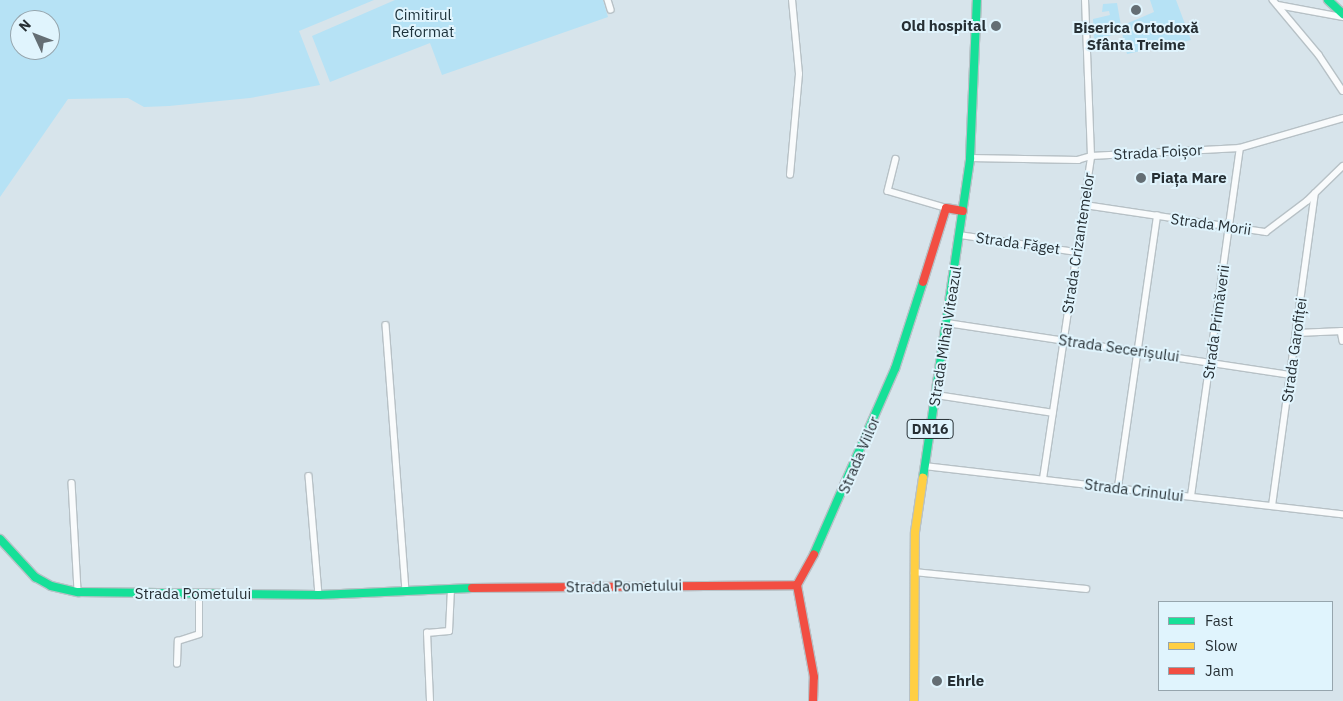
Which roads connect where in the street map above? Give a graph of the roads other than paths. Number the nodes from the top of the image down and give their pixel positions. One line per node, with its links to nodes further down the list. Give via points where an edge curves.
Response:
1 (608, 0): 7 (street)
2 (792, 0): 16 (street, via 799,74)
3 (978, 0): 13 (main road, Strada Mihai Viteazul / DN16)
4 (1085, 0): 12 (street, Strada Crizantemelor)
5 (1328, 0): 8 (main road)
6 (1276, 2): 8 (street); 9 (street)
7 (611, 10)
8 (1343, 15)
9 (1343, 91)
10 (1343, 118): 11 (street, Strada Foișor)
11 (1240, 148): 12 (street, Strada Foișor); 22 (street, Strada Primăverii)
12 (1091, 156): 13 (street, Strada Foișor, via 1078,160); 18 (street, Strada Crizantemelor)
13 (970, 158): 20 (main road, Strada Mihai Viteazul / DN16)
14 (896, 159): 19 (street, via 888,191)
15 (1343, 166): 17 (street, Strada Morii)
16 (790, 176)
17 (1315, 194): 22 (street, Strada Morii, via 1266,232); 28 (street, Strada Garofiței)
18 (1085, 205): 21 (street, Strada Morii); 24 (street, Strada Crizantemelor)
19 (946, 208): 20 (main road); 46 (main road, Strada Viilor, via 895,369 824,537)
20 (963, 211): 23 (main road, Strada Mihai Viteazul / DN16)
21 (1157, 216): 22 (street, Strada Morii); 31 (street)
22 (1230, 226): 32 (street, Strada Primăverii)
23 (960, 235): 24 (street, Strada Făget); 25 (main road, Strada Mihai Viteazul / DN16)
24 (1076, 252): 29 (street, Strada Crizantemelor)
25 (947, 323): 29 (street, Strada Secerișului); 34 (main road, Strada Mihai Viteazul / DN16)
26 (386, 325): 47 (street)
27 (1342, 331): 28 (street); 30 (street)
28 (1297, 333): 33 (street, Strada Garofiței)
29 (1063, 340): 31 (street, Strada Secerișului); 35 (street, Strada Crizantemelor)
30 (1343, 341)
31 (1138, 351): 32 (street, Strada Secerișului); 40 (street)
32 (1210, 362): 33 (street, Strada Secerișului); 41 (street, Strada Primăverii)
33 (1291, 374): 42 (street, Strada Garofiței)
34 (936, 395): 35 (street); 36 (main road, Strada Mihai Viteazul / DN16)
35 (1053, 413): 38 (street, Strada Crizantemelor)
36 (925, 466): 38 (street, Strada Crinului); 45 (main road, Strada Mihai Viteazul / DN16)
37 (309, 476): 52 (street)
38 (1043, 479): 40 (street, Strada Crinului)
39 (72, 483): 50 (street)
40 (1118, 487): 41 (street, Strada Crinului)
41 (1191, 496): 42 (street, Strada Crinului)
42 (1272, 506): 43 (street, Strada Crinului)
43 (1343, 514)
44 (0, 539): 50 (main road, Strada Pometului, via 35,577 51,586)
45 (914, 572): 49 (street); 56 (main road, Strada Mihai Viteazul / DN16)
46 (797, 585): 48 (main road, Strada Pometului); 55 (main road, via 814,677)
47 (406, 589): 48 (main road, Strada Pometului); 52 (main road, Strada Pometului)
48 (451, 589): 54 (street, via 448,631 427,633)
49 (1086, 589)
50 (78, 592): 51 (main road, Strada Pometului)
51 (199, 595): 52 (main road, Strada Pometului); 53 (street, via 199,634 178,641)
52 (319, 595)
53 (177, 664)
54 (430, 701)
55 (813, 701)
56 (914, 701)

